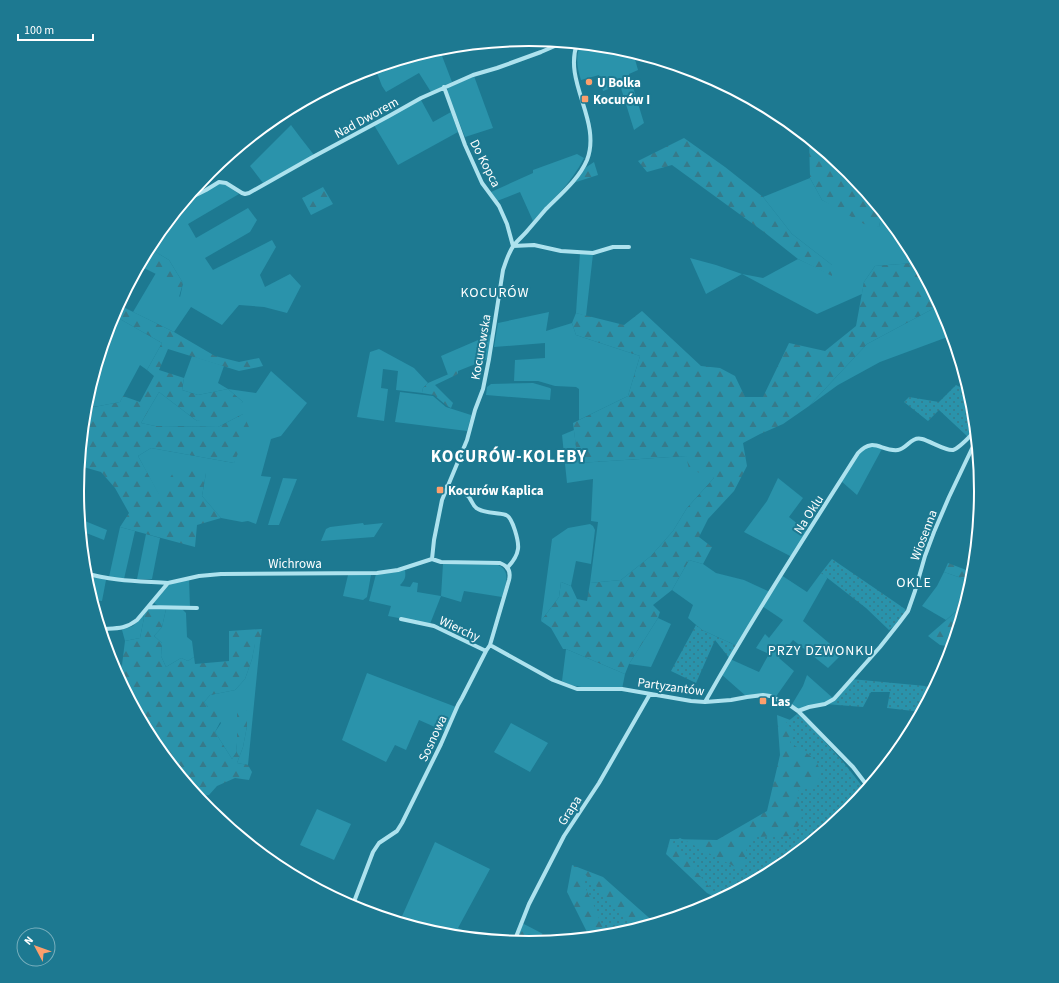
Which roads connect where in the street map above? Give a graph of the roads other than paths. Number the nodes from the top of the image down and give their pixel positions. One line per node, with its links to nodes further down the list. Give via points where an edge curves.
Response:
1 (552, 47): 3 (street, Nad Dworem)
2 (575, 49): 5 (street, Kocurowska, via 575,74 590,131 587,159 569,186)
3 (444, 87): 4 (street, Nad Dworem, via 249,193 244,194 226,183 219,182); 5 (street, Do Kopca, via 464,145 482,183 500,206)
4 (199, 194)
5 (513, 246): 6 (street, via 534,245 588,253 613,247); 9 (street, Kocurowska, via 503,270 483,389 467,440)
6 (629, 247)
7 (971, 435): 21 (street, Na Oklu, via 952,450 916,439 901,450 867,445 858,453 789,561)
8 (972, 447): 22 (street, Wiosenna, via 934,532 908,611 834,699)
9 (447, 486): 10 (street, Kocurowska, via 442,500); 11 (street, via 466,495 479,510 510,518 519,545 515,558)
10 (432, 559): 11 (street, Wichrowa, via 441,562 500,563); 13 (street, Wichrowa, via 398,570 377,573 221,574)
11 (507, 568): 18 (street, Sosnowa, via 510,573 509,580)
12 (93, 576): 13 (street, Wichrowa)
13 (168, 583): 14 (street)
14 (148, 607): 15 (street); 17 (street, via 131,625)
15 (197, 608)
16 (401, 619): 19 (street, Wierchy, via 434,626)
17 (106, 628)
18 (490, 646): 19 (street, Sosnowa); 20 (street, Partyzantów, via 572,687 622,689)
19 (486, 651): 24 (street, Sosnowa, via 402,823 397,830 379,843 373,852)
20 (650, 694): 21 (street, Partyzantów, via 691,702); 25 (street, Grapa, via 599,783 564,836 529,904)
21 (705, 702): 22 (street, Partyzantów, via 770,696)
22 (798, 711): 23 (street, Partyzantów, via 853,767)
23 (865, 783)
24 (354, 901)
25 (516, 937)

